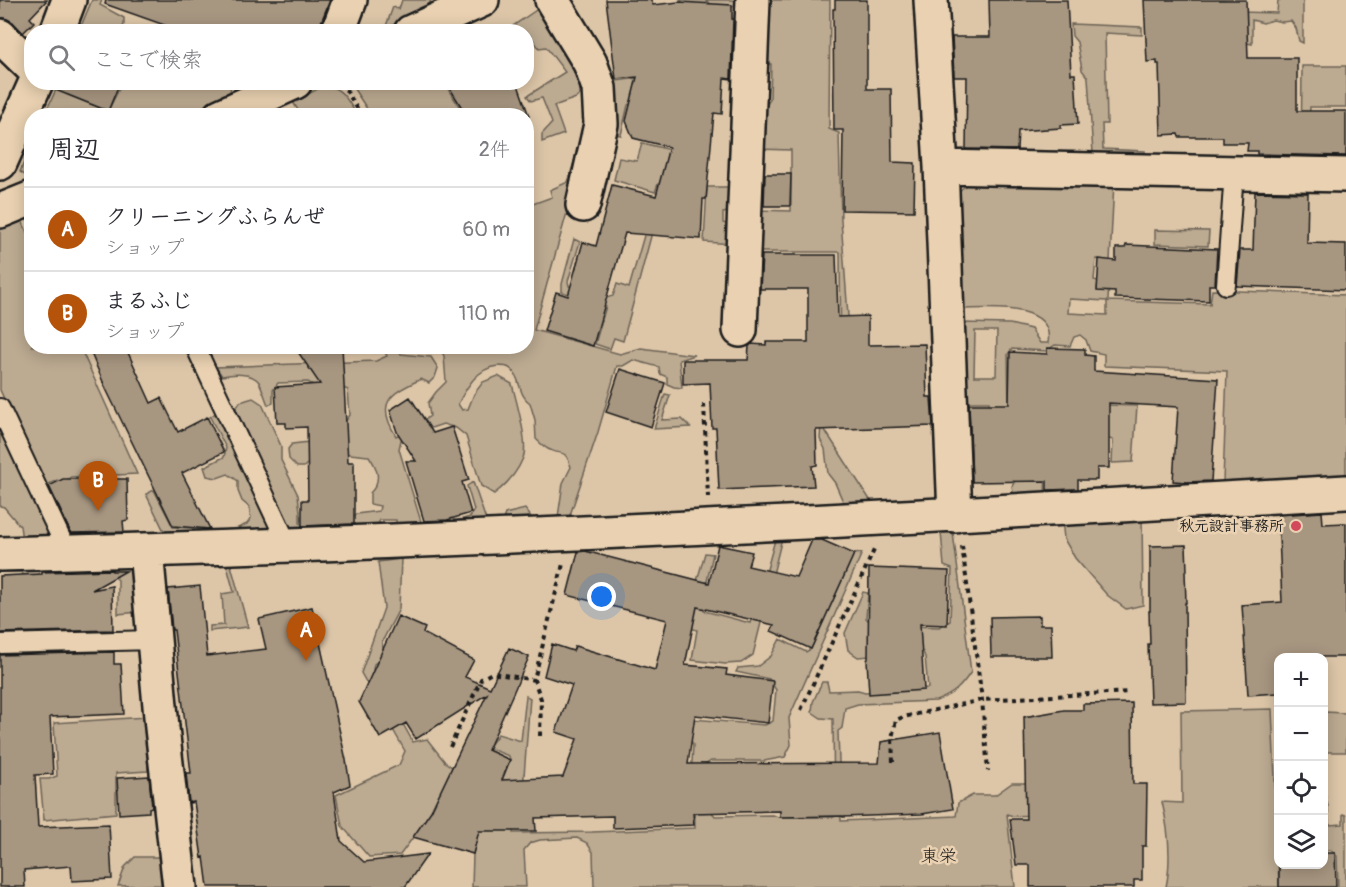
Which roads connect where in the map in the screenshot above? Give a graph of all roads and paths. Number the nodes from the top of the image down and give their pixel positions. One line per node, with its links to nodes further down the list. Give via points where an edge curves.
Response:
1 (69, 0): 7 (street)
2 (350, 0): 8 (street)
3 (482, 0): 9 (street)
4 (552, 0): 24 (street, via 590,63 599,88 601,124)
5 (753, 0): 27 (street)
6 (931, 0): 20 (street)
7 (60, 24)
8 (341, 24)
9 (429, 24)
10 (0, 36): 11 (street)
11 (24, 59)
12 (32, 90): 15 (street)
13 (277, 90): 16 (street)
14 (346, 90): 17 (path)
15 (25, 108)
16 (238, 108)
17 (357, 108)
18 (24, 109): 19 (street)
19 (0, 164)
20 (940, 167): 21 (street); 32 (street)
21 (1234, 172): 22 (street); 26 (lane)
22 (1346, 175)
23 (24, 201): 25 (street)
24 (583, 205)
25 (0, 211)
26 (1226, 285)
27 (740, 330)
28 (199, 354): 36 (lane)
29 (704, 404): 34 (path)
30 (0, 408): 38 (lane)
31 (1346, 492): 32 (street)
32 (957, 515): 33 (street); 44 (path)
33 (888, 518): 34 (street); 45 (path)
34 (710, 527): 35 (street)
35 (571, 534): 36 (street); 42 (path)
36 (288, 545): 37 (street)
37 (146, 550): 38 (street); 40 (street)
38 (68, 553): 39 (street)
39 (0, 554)
40 (154, 640): 41 (lane); 50 (street)
41 (0, 644)
42 (534, 680): 46 (path, via 541,699); 47 (path, via 492,673 481,679)
43 (1128, 692): 44 (path)
44 (982, 700): 48 (path, via 896,720); 49 (path)
45 (801, 710)
46 (540, 736)
47 (450, 747)
48 (893, 762)
49 (988, 771)
50 (180, 887)

